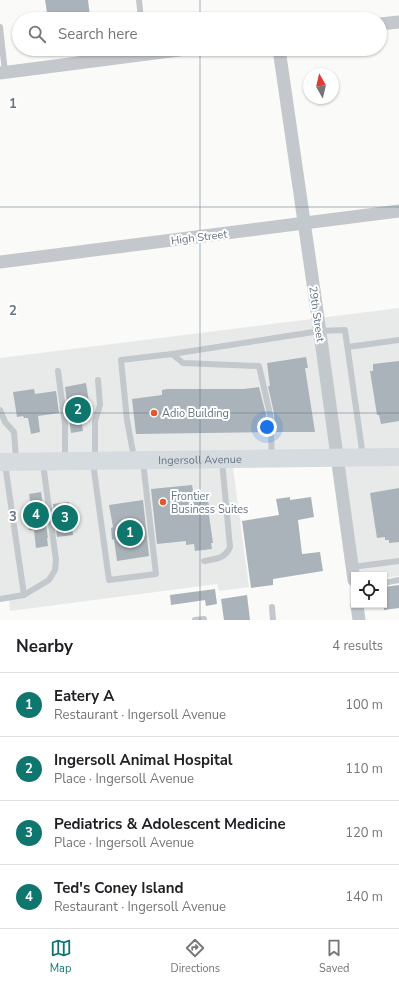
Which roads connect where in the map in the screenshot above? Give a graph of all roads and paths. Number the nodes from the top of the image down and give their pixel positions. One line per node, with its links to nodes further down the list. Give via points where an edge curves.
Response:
1 (139, 0): 2 (lane)
2 (140, 12)
3 (399, 22): 4 (street)
4 (387, 23)
5 (0, 27): 8 (lane)
6 (116, 56): 8 (street)
7 (280, 56): 10 (street, 29th Street)
8 (2, 72)
9 (399, 211): 10 (street, High Street)
10 (304, 224): 11 (street, High Street); 12 (street, 29th Street)
11 (0, 262)
12 (320, 331): 14 (lane, via 345,330); 15 (lane); 21 (street, 29th Street)
13 (399, 340): 14 (lane)
14 (348, 347): 19 (lane)
15 (172, 354): 23 (lane, via 183,364 259,366 270,414); 24 (lane, via 121,360 127,420)
16 (58, 371): 28 (lane, via 65,424)
17 (98, 380): 25 (lane, via 100,405 94,421)
18 (0, 410): 26 (lane, via 5,422 14,432)
19 (363, 457): 20 (main road, Ingersoll Avenue); 21 (main road, Ingersoll Avenue)
20 (399, 457)
21 (337, 458): 23 (main road, Ingersoll Avenue); 31 (street, 29th Street)
22 (222, 459): 23 (main road, Ingersoll Avenue); 24 (main road, Ingersoll Avenue); 29 (lane, via 230,547 220,559)
23 (272, 459)
24 (138, 460): 25 (main road, Ingersoll Avenue); 25 (lane, via 156,574 109,580)
25 (94, 461): 28 (main road, Ingersoll Avenue)
26 (7, 462): 27 (main road, Ingersoll Avenue); 35 (lane)
27 (43, 462): 28 (main road, Ingersoll Avenue); 35 (lane, via 56,560 55,570 49,580)
28 (65, 462)
29 (204, 561)
30 (399, 561): 32 (lane)
31 (353, 572)
32 (360, 572)
33 (399, 580): 34 (lane)
34 (387, 582)
35 (24, 595): 36 (lane)
36 (0, 599)
37 (272, 607): 41 (lane)
38 (357, 608): 42 (street)
39 (204, 619): 40 (lane)
40 (195, 620)
41 (273, 620)
42 (359, 620)

